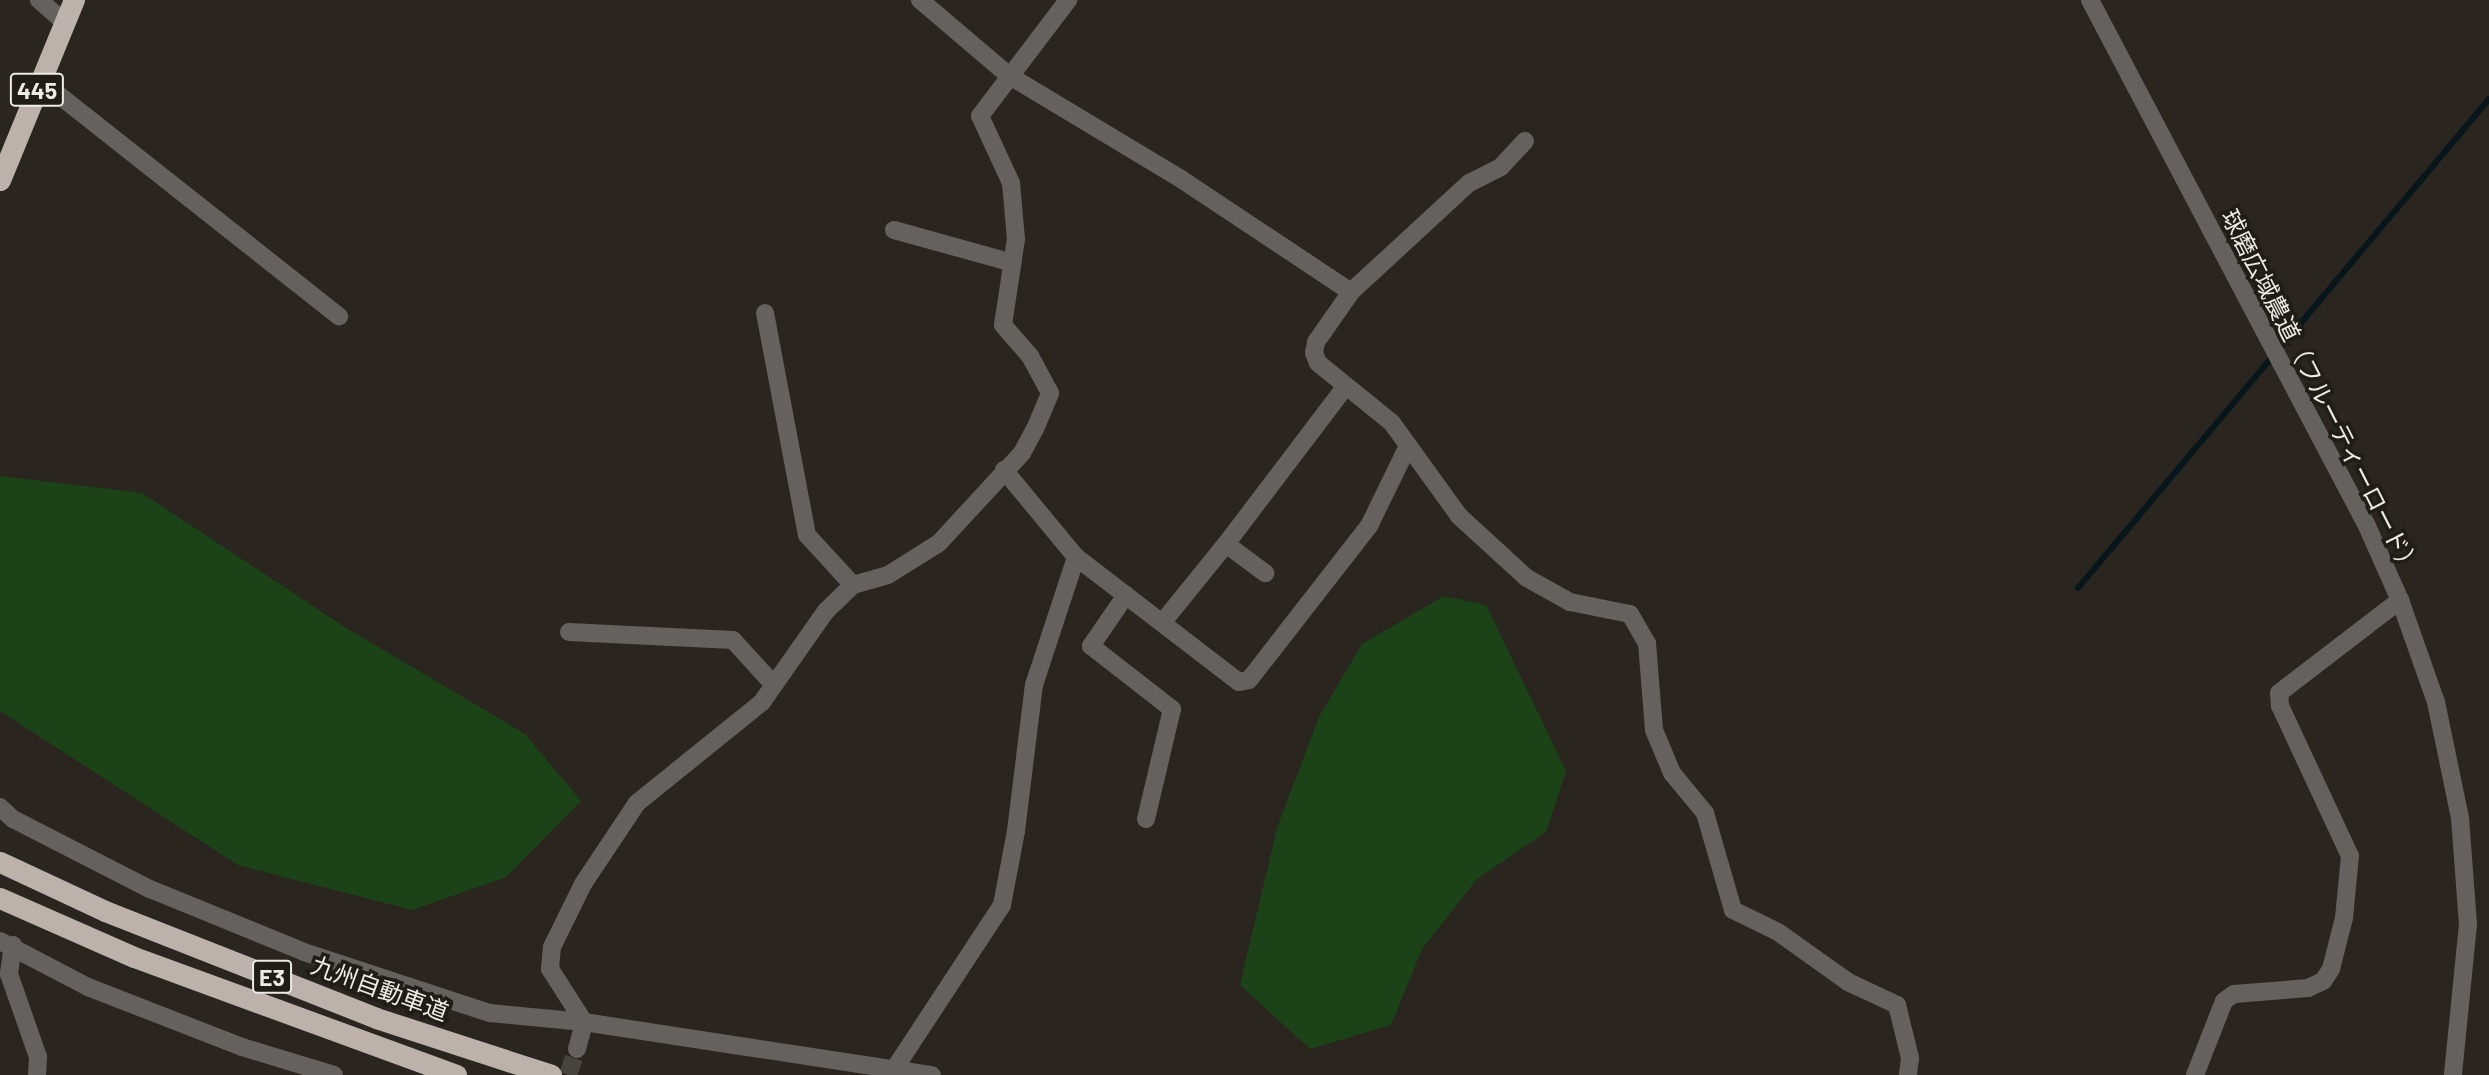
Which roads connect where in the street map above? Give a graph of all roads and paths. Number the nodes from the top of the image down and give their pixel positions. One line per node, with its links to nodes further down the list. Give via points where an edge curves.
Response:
1 (39, 0): 6 (street)
2 (74, 0): 6 (highway, 445)
3 (920, 0): 7 (street)
4 (1068, 0): 7 (street)
5 (2090, 0): 24 (street, 球磨広域農道（フルーティーロード）, via 2292,377)
6 (65, 23): 8 (highway, 445)
7 (1008, 75): 12 (street, via 981,117 1011,183 1016,239); 13 (street, via 1181,179)
8 (41, 82): 10 (highway, 445); 15 (street)
9 (1525, 141): 13 (street, via 1501,167 1460,191)
10 (0, 180)
11 (894, 230): 12 (street)
12 (1013, 263): 18 (street, via 1003,325 1030,356 1050,393 1022,453)
13 (1351, 292): 16 (street, via 1316,342 1314,353 1318,363)
14 (765, 313): 22 (street, via 807,536)
15 (340, 316)
16 (1346, 386): 17 (street, via 1392,423); 19 (street)
17 (1407, 448): 25 (street, via 1369,526 1257,675 1239,682); 41 (street, via 1458,516 1527,578 1570,602 1630,614 1647,643 1654,730 1672,773 1705,813 1733,910 1778,932 1848,982 1897,1005 1908,1047)
18 (1004, 470): 20 (street); 22 (street, via 939,543 888,575)
19 (1226, 544): 21 (street); 25 (street)
20 (1076, 557): 23 (street); 35 (street, via 1034,685 1002,905 940,1006)
21 (1265, 573)
22 (853, 585): 27 (street, via 826,611)
23 (1126, 596): 25 (street); 29 (street, via 1091,646 1172,709)
24 (2400, 600): 42 (street, via 2279,692 2280,706 2350,856 2344,918 2331,969 2323,981 2308,988 2234,993 2224,1001); 43 (street, 球磨広域農道（フルーティーロード）, via 2436,702 2460,818 2468,924)
25 (1163, 622)
26 (569, 632): 27 (street, via 733,640)
27 (774, 685): 33 (street, via 762,702 637,803 583,884 552,947 550,969)
28 (0, 807): 33 (street, via 13,819 149,889 304,952 490,1013)
29 (1146, 819)
30 (0, 862): 40 (highway, 九州自動車道 / E3, via 105,911 376,1018)
31 (0, 898): 39 (highway, E3, via 134,957)
32 (6, 943): 37 (street, via 9,974 38,1057); 38 (street, via 88,987 242,1047)
33 (584, 1022): 34 (street); 35 (street)
34 (576, 1049)
35 (895, 1068): 36 (street)
36 (924, 1074)
37 (37, 1075)
38 (334, 1075)
39 (456, 1075)
40 (551, 1075)
41 (1908, 1075)
42 (2195, 1075)
43 (2453, 1075)

